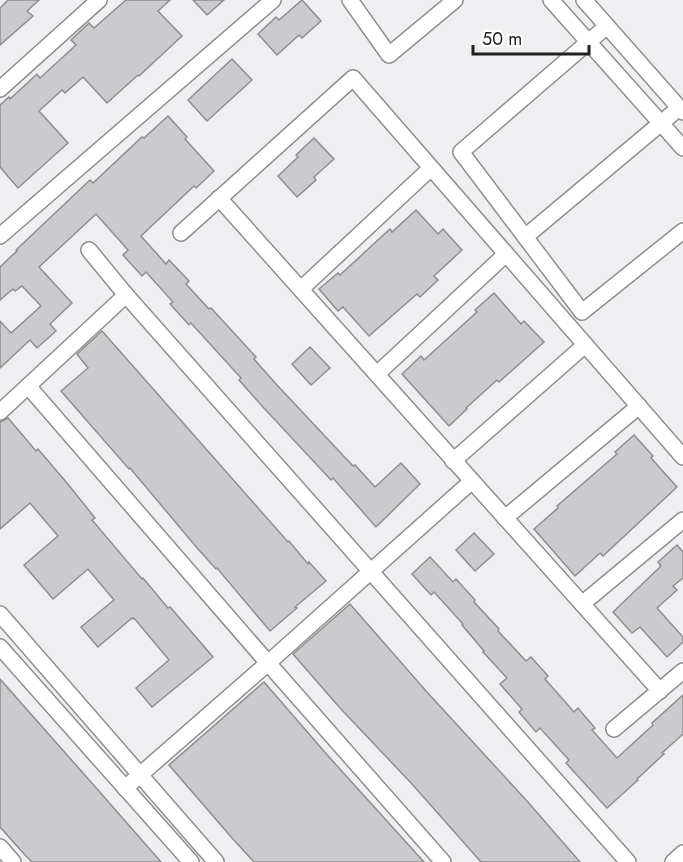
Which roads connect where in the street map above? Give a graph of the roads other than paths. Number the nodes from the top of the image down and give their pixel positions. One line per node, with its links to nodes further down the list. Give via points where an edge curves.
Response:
1 (99, 0): 9 (street)
2 (273, 0): 17 (street)
3 (350, 0): 4 (street, via 389,55)
4 (456, 0)
5 (551, 0): 8 (street)
6 (584, 0): 7 (street)
7 (607, 26): 8 (street); 10 (street)
8 (589, 42): 11 (street); 18 (street, via 461,152)
9 (0, 89)
10 (681, 110): 11 (street)
11 (661, 123): 12 (street); 18 (street)
12 (683, 148)
13 (431, 168): 14 (street, via 353,78); 20 (street); 21 (street)
14 (219, 198): 16 (street); 21 (street)
15 (683, 231): 18 (street, via 582,312)
16 (181, 233)
17 (0, 236)
18 (525, 237)
19 (89, 250): 22 (street)
20 (506, 254): 23 (street); 24 (street)
21 (301, 289): 24 (street)
22 (126, 295): 25 (street); 33 (street)
23 (585, 345): 26 (street); 29 (street)
24 (377, 374): 29 (street)
25 (28, 386): 27 (street); 38 (street)
26 (639, 406): 28 (street); 31 (street)
27 (0, 412)
28 (683, 457)
29 (453, 460): 30 (street)
30 (472, 481): 31 (street); 33 (street)
31 (505, 518): 34 (street)
32 (683, 520): 34 (street)
33 (371, 572): 38 (street); 50 (street)
34 (582, 604): 40 (street)
35 (0, 614): 36 (street)
36 (14, 630): 37 (street); 42 (street)
37 (0, 645): 43 (street)
38 (268, 663): 42 (street); 49 (street)
39 (683, 671): 40 (street)
40 (660, 691): 41 (street)
41 (614, 729)
42 (140, 776): 43 (street); 48 (street)
43 (125, 788): 47 (street)
44 (0, 847): 46 (street)
45 (683, 853): 51 (street)
46 (13, 862)
47 (191, 862)
48 (216, 862)
49 (443, 862)
50 (628, 862)
51 (673, 862)

